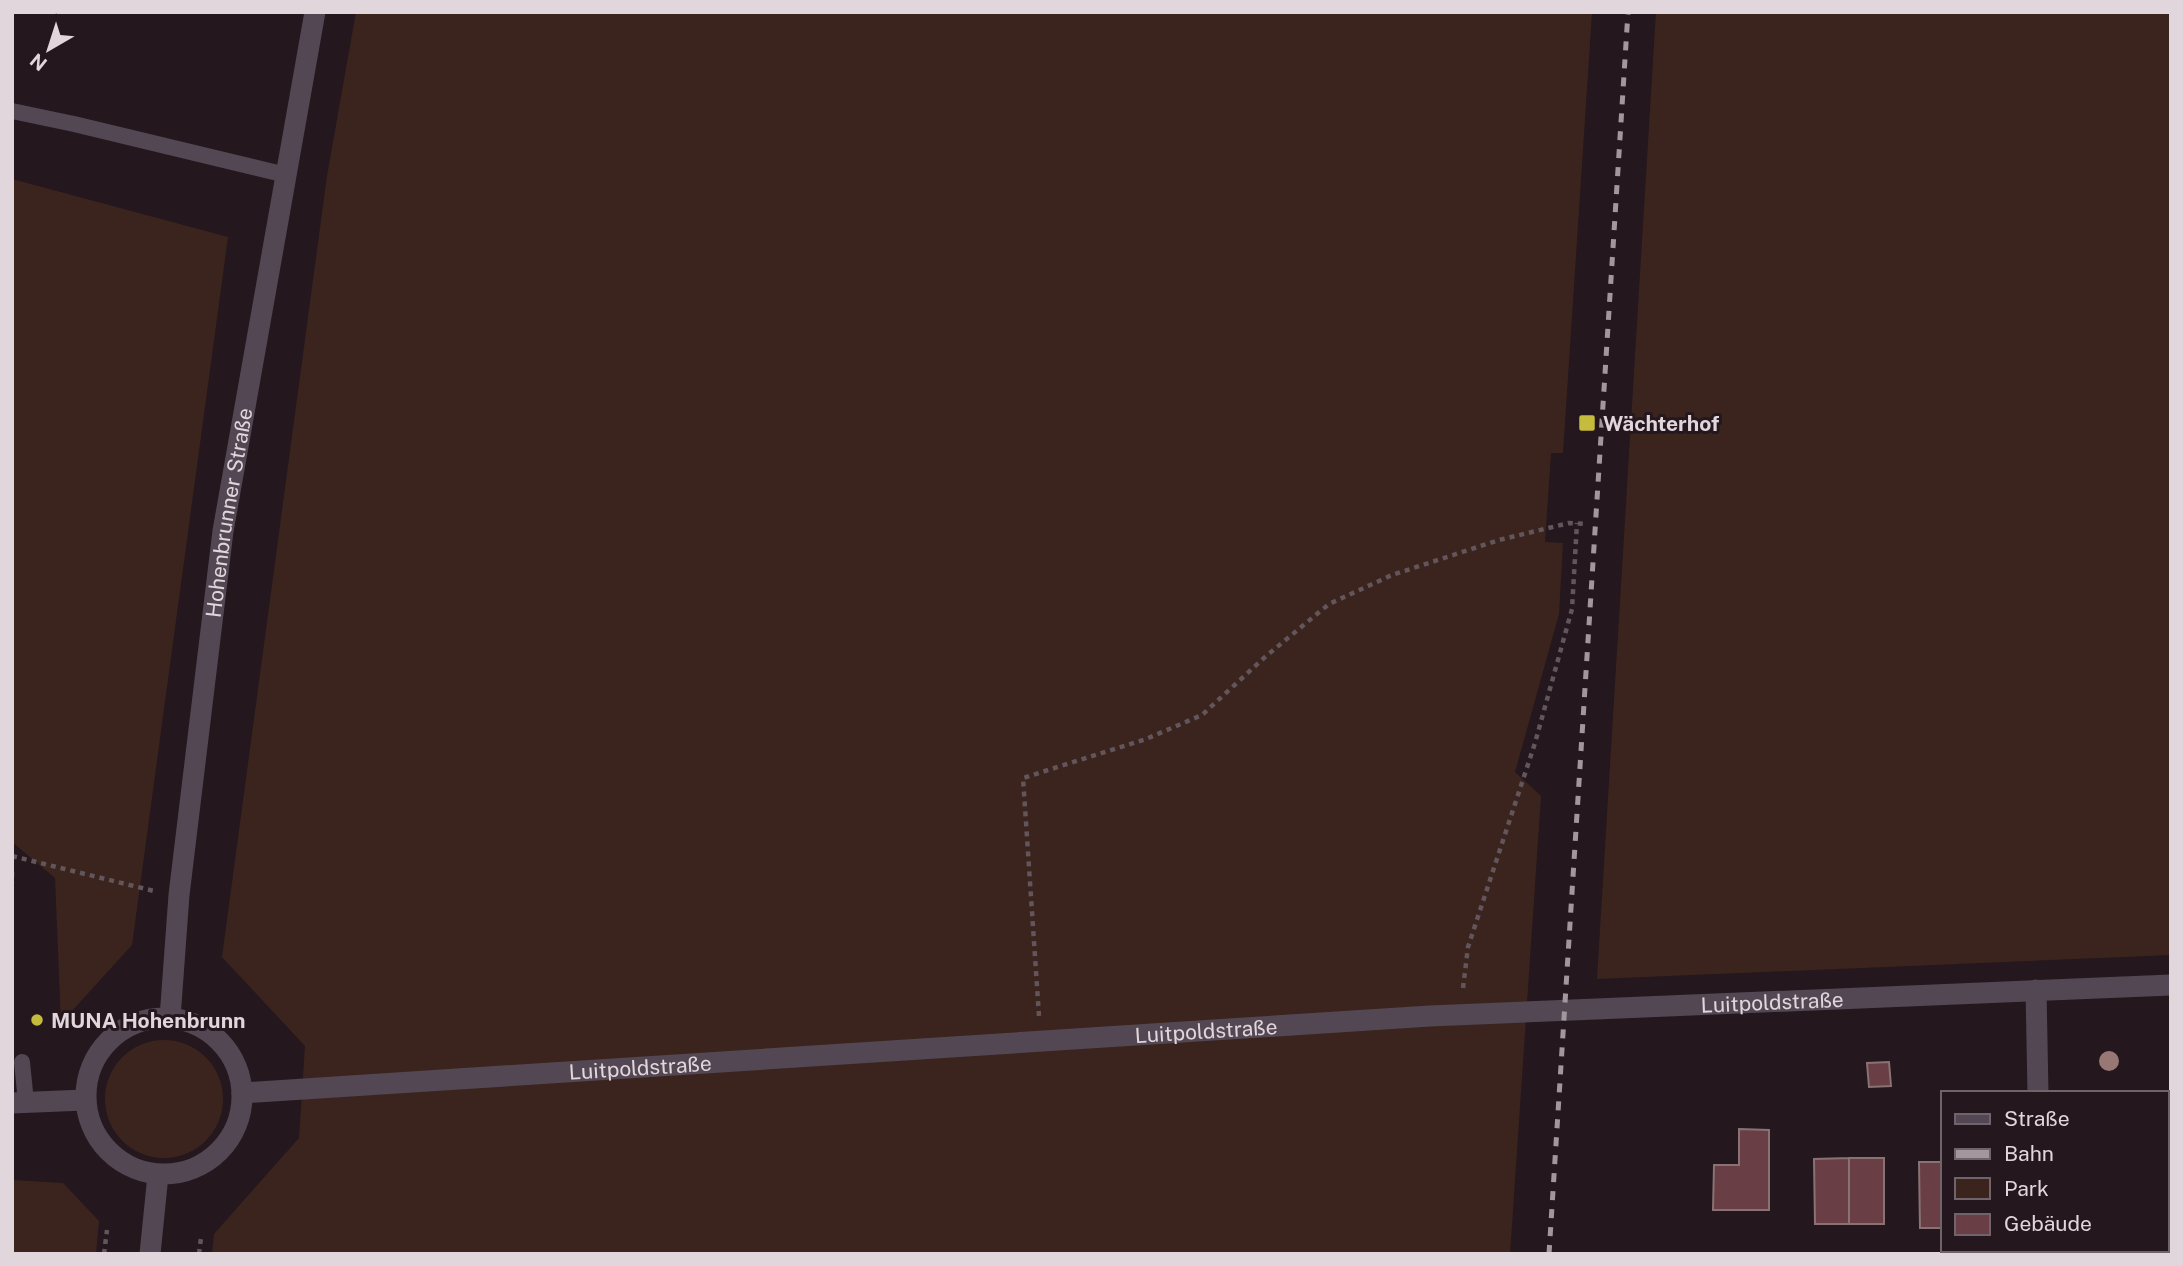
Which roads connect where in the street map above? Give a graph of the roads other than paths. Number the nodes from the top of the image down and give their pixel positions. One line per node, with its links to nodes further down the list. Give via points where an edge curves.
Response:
1 (315, 12): 3 (street, Hohenbrunner Straße)
2 (12, 111): 3 (lane)
3 (286, 175): 6 (street, Hohenbrunner Straße, via 223,531 179,895)
4 (2171, 985): 5 (street, Luitpoldstraße)
5 (2036, 990): 8 (street); 9 (street, Luitpoldstraße, via 1430,1016)
6 (170, 1018): 9 (street, via 212,1034 228,1051); 10 (street, via 143,1020 119,1031 100,1050 88,1074)
7 (22, 1062): 11 (lane)
8 (2038, 1091)
9 (242, 1093): 12 (street, via 239,1120 227,1143 208,1161 184,1172)
10 (85, 1100): 11 (street); 12 (street, via 92,1128 107,1152 131,1168)
11 (19, 1102)
12 (158, 1175): 13 (street)
13 (150, 1254)

